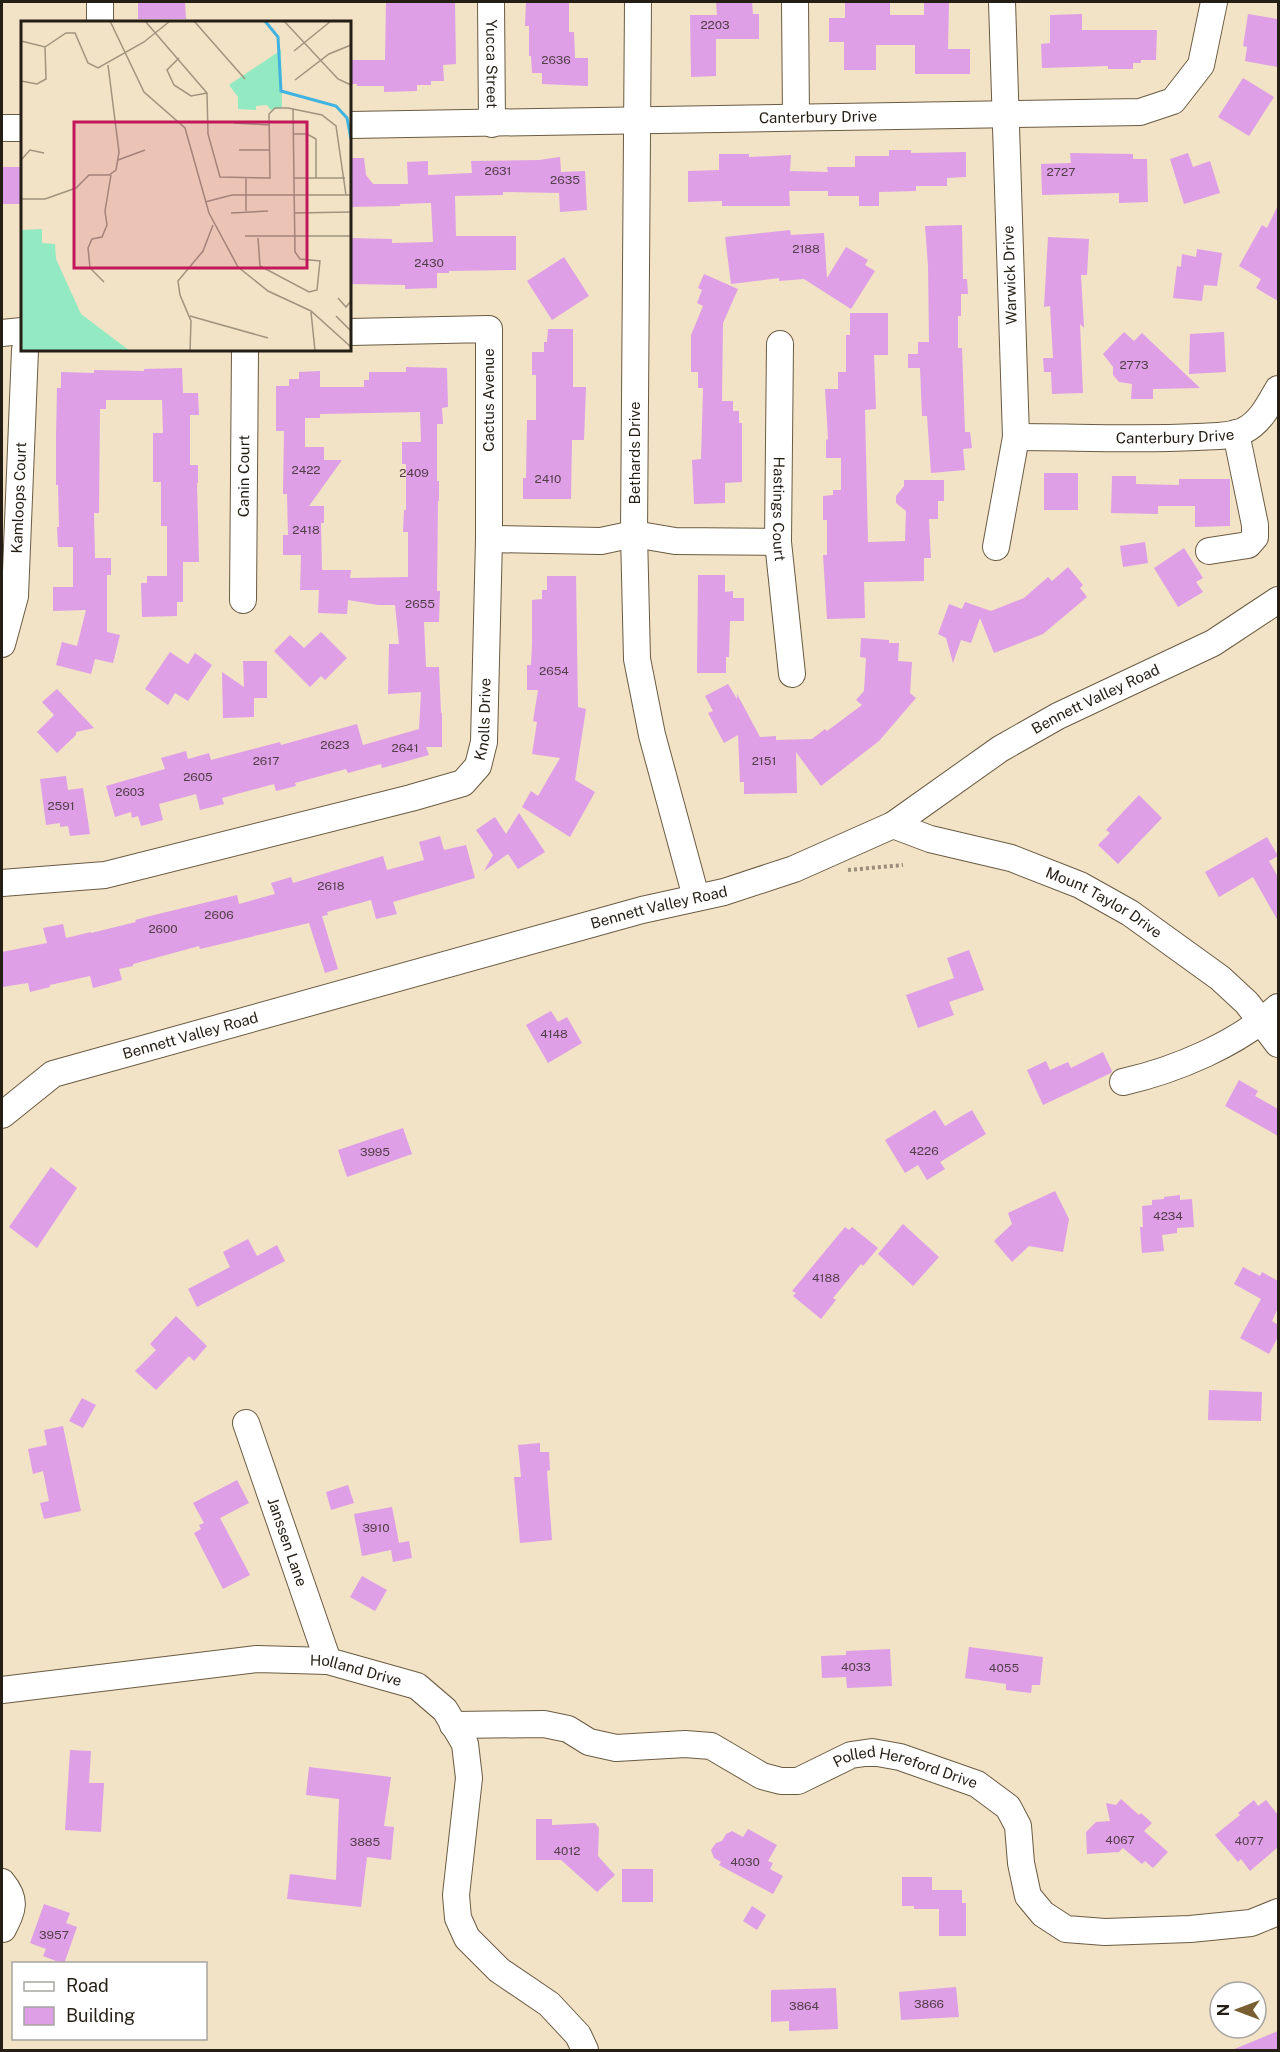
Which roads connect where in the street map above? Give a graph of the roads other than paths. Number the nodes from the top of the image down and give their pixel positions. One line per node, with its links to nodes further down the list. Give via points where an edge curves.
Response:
1 (100, 2): 7 (street)
2 (491, 2): 11 (street, Yucca Street)
3 (638, 2): 10 (street, Bethards Drive)
4 (795, 2): 9 (street)
5 (1002, 2): 8 (street, Warwick Drive)
6 (1214, 2): 8 (street, Canterbury Drive, via 1201,65 1173,101 1140,112)
7 (100, 21)
8 (1004, 114): 9 (street, Canterbury Drive); 23 (street, Warwick Drive)
9 (796, 117): 10 (street, Canterbury Drive)
10 (638, 120): 11 (street, Canterbury Drive); 24 (street, Bethards Drive)
11 (492, 124): 12 (street, Canterbury Drive)
12 (351, 125)
13 (2, 128): 14 (street)
14 (21, 128)
15 (21, 331): 17 (street)
16 (351, 332): 25 (street, Cactus Avenue, via 489,329)
17 (2, 333)
18 (780, 344): 26 (street, Hastings Court)
19 (25, 351): 31 (street, Kamloops Court, via 15,596)
20 (245, 351): 29 (street, Canin Court)
21 (1278, 389): 22 (street, Canterbury Drive, via 1262,416)
22 (1236, 433): 23 (street, Canterbury Drive, via 1178,438); 28 (street, via 1255,537 1248,545)
23 (1016, 436): 27 (street, Warwick Drive)
24 (634, 534): 25 (street, via 601,541); 26 (street, via 675,541); 35 (street, Bethards Drive, via 637,658 652,735)
25 (489, 538): 34 (street, Knolls Drive, via 484,742 478,766 463,783 105,875)
26 (778, 542): 32 (street, Hastings Court)
27 (996, 547)
28 (1209, 551)
29 (243, 600)
30 (1278, 600): 33 (street, Bennett Valley Road, via 1213,643 1058,716 1000,749)
31 (2, 644)
32 (792, 674)
33 (893, 825): 35 (street, Bennett Valley Road, via 794,869); 36 (street, Mount Taylor Drive, via 930,839 1011,858 1080,885 1130,913 1220,978 1247,1003)
34 (2, 883)
35 (696, 897): 39 (street, Bennett Valley Road, via 53,1074)
36 (1270, 1015): 37 (street, Mount Taylor Drive); 38 (street, via 1195,1059)
37 (1278, 1044)
38 (1123, 1082)
39 (2, 1115)
40 (246, 1423): 41 (street, Janssen Lane)
41 (328, 1661): 42 (street, Holland Drive, via 257,1659); 43 (street, Holland Drive, via 417,1686 445,1710)
42 (2, 1690)
43 (453, 1725): 45 (street, Polled Hereford Drive, via 544,1724 616,1748 711,1746 762,1776 781,1781 798,1781 851,1755 872,1752 900,1756 977,1784 1008,1807 1018,1826 1028,1896 1043,1914 1066,1929 1190,1929 1251,1923); 47 (street, Holland Drive, via 465,1744 469,1778 456,1895 458,1918 467,1938 499,1970 549,2004 578,2035)
44 (2, 1882): 46 (street, via 13,1903)
45 (1278, 1911)
46 (7, 1930)
47 (585, 2050)

